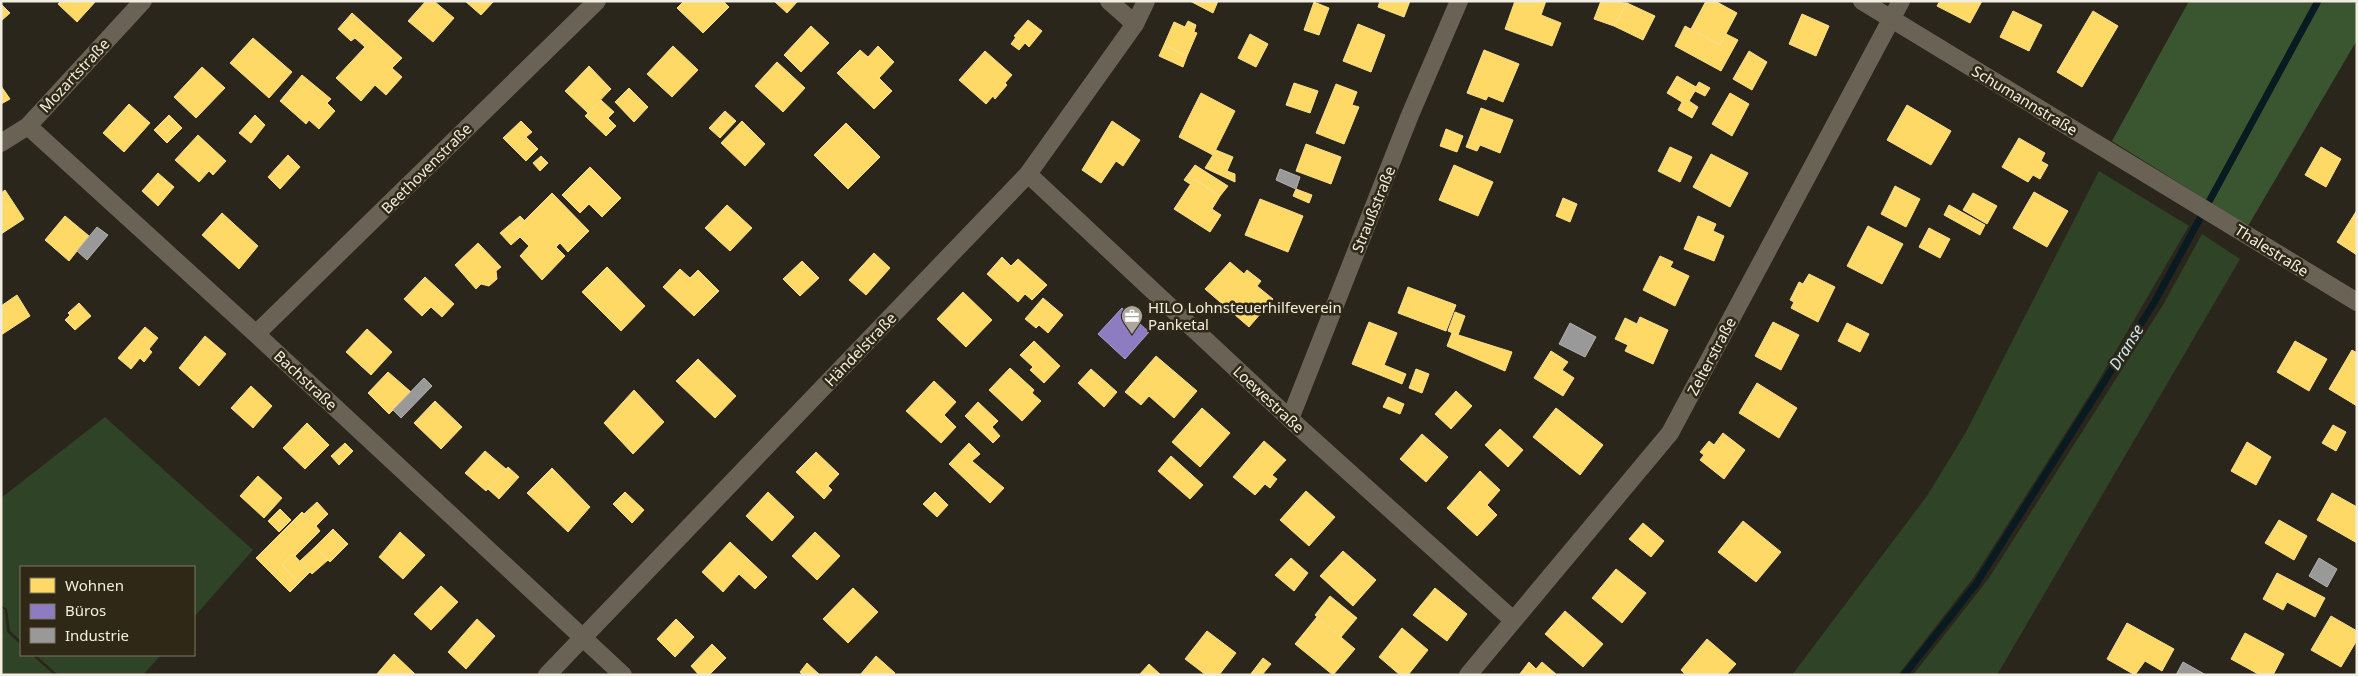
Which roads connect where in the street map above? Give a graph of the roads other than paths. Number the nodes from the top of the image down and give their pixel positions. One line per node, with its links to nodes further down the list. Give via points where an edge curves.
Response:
1 (142, 1): 10 (street, Mozartstraße)
2 (597, 1): 15 (street, Beethovenstraße)
3 (1110, 1): 9 (street)
4 (1146, 1): 9 (street, Händelstraße)
5 (1459, 1): 16 (street, Straußstraße, via 1410,115)
6 (1862, 1): 8 (street, Schumannstraße)
7 (1901, 1): 8 (street, Zelterstraße)
8 (1892, 19): 13 (street, Schumannstraße); 17 (street, Zelterstraße, via 1670,433)
9 (1135, 24): 12 (street, Händelstraße)
10 (28, 126): 11 (street, Mozartstraße); 15 (street, Bachstraße)
11 (1, 143)
12 (1028, 174): 16 (street, Loewestraße); 18 (street, Händelstraße)
13 (2188, 199): 14 (street, Thalestraße)
14 (2357, 302)
15 (256, 334): 18 (street, Bachstraße)
16 (1290, 419): 17 (street, Loewestraße)
17 (1513, 620): 21 (street, Zelterstraße)
18 (582, 637): 19 (street, Händelstraße); 20 (street, Bachstraße)
19 (547, 675)
20 (623, 675)
21 (1468, 675)

